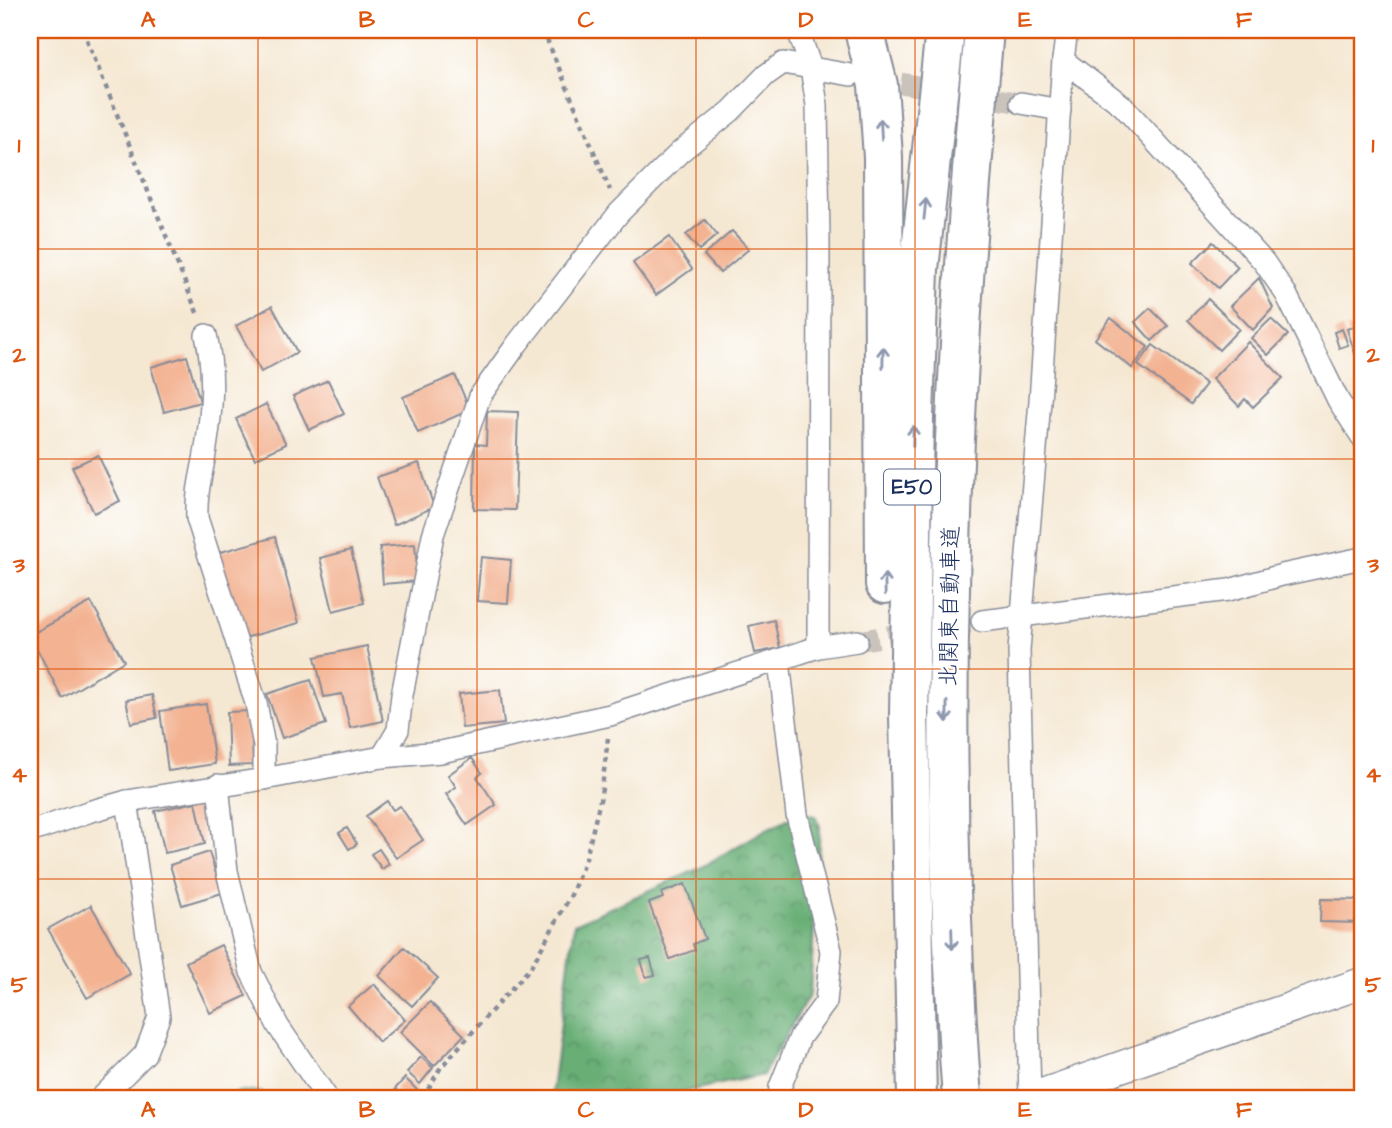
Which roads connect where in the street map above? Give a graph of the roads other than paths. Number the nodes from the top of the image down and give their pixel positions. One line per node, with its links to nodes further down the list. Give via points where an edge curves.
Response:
1 (799, 30): 8 (street)
2 (864, 30): 26 (highway, one-way to 2, via 887,715 883,157 878,85)
3 (945, 30): 26 (highway, 北関東自動車道 / E50, one-way to 3, via 909,688 919,270)
4 (984, 30): 13 (highway, 北関東自動車道 / E50, via 964,253)
5 (1007, 30): 13 (highway, via 985,258)
6 (1067, 30): 7 (street)
7 (1063, 60): 11 (street); 14 (street, via 1123,106 1264,262 1286,294 1338,400)
8 (811, 68): 9 (street); 19 (street, via 817,105 819,242); 21 (street, via 783,63 680,152 619,213 480,396 433,535 398,730)
9 (851, 75)
10 (1021, 103): 11 (street)
11 (1060, 110): 16 (street)
12 (206, 335): 22 (street, via 213,388 196,492 197,518 256,703)
13 (955, 423): 32 (highway, 北関東自動車道 / E50, one-way to 32, via 947,715 952,943)
14 (1362, 437)
15 (1362, 558): 16 (street, via 1229,590)
16 (1021, 616): 17 (street); 33 (street)
17 (982, 621)
18 (857, 641): 19 (street)
19 (818, 647): 20 (street)
20 (779, 661): 21 (street, via 610,715 441,752); 31 (street, via 797,815 831,951 826,1002 800,1037)
21 (382, 757): 22 (street)
22 (264, 779): 23 (street)
23 (218, 785): 24 (street); 30 (street, via 227,871 251,972 278,1026)
24 (127, 801): 25 (street); 29 (street, via 159,1017 145,1054)
25 (30, 832)
26 (913, 945): 28 (highway, 北関東自動車道 / E50)
27 (1362, 983): 33 (street)
28 (916, 1083)
29 (101, 1098)
30 (327, 1098)
31 (779, 1098)
32 (962, 1098)
33 (1031, 1098)

